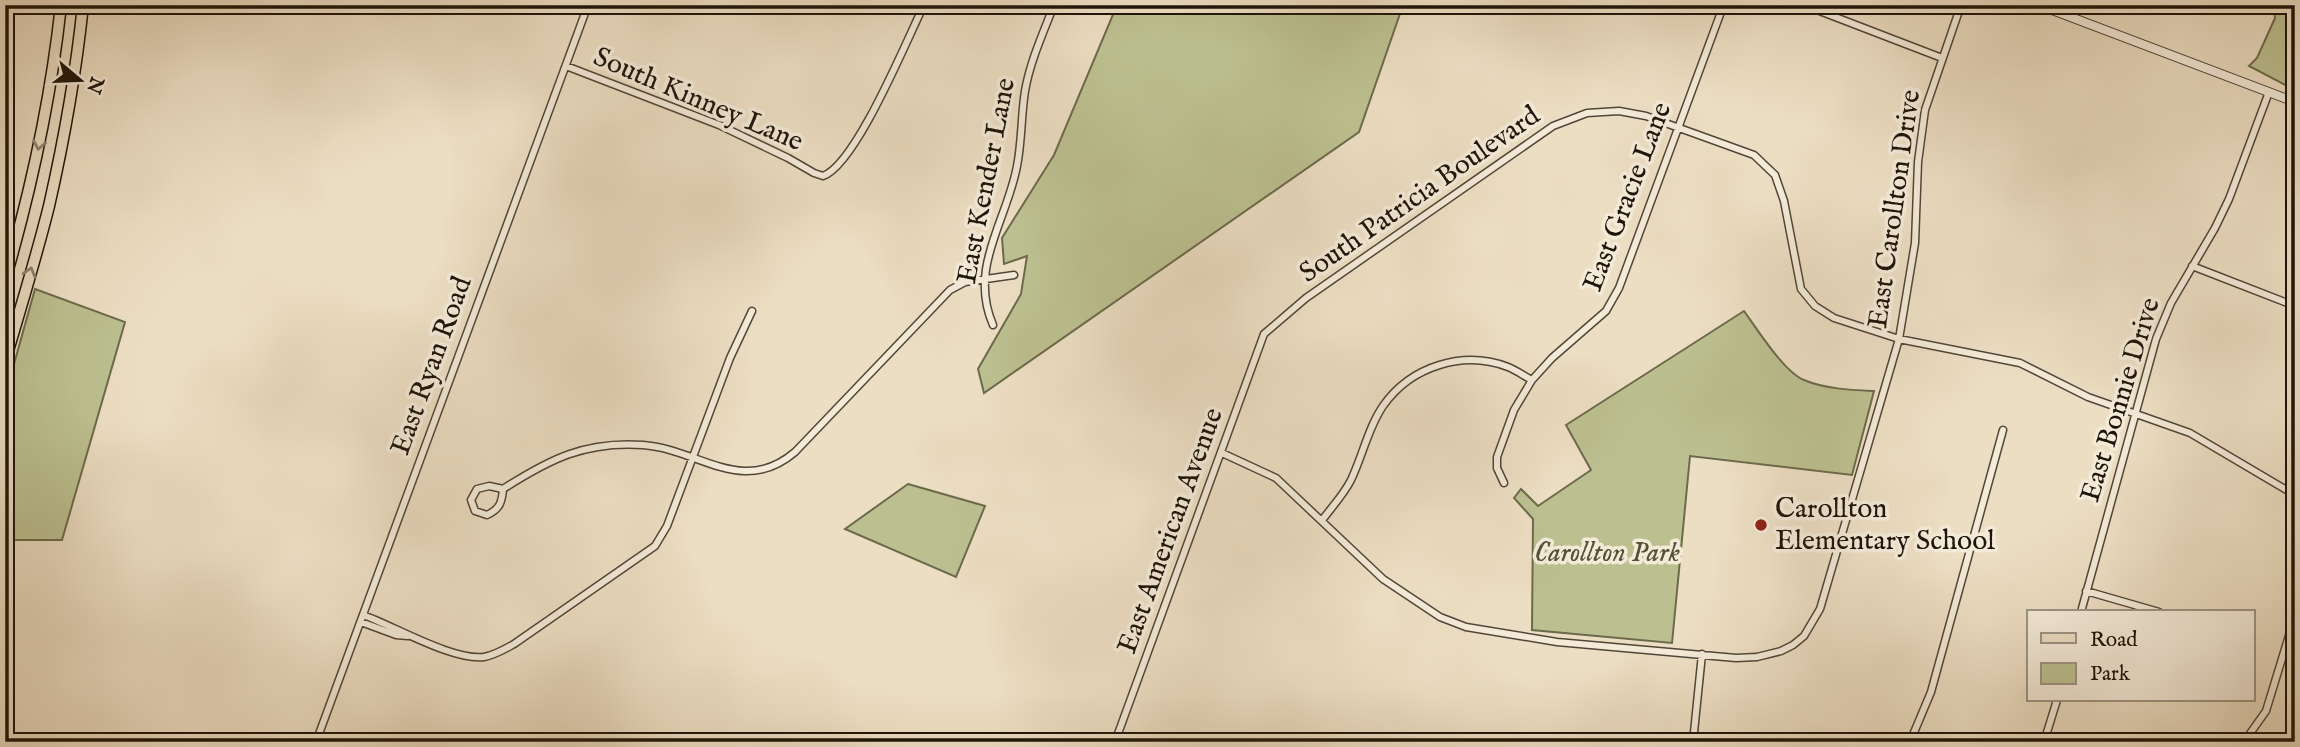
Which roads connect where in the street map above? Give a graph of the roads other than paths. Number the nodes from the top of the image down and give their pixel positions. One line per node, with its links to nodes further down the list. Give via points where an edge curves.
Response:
1 (61, 5): 18 (main road, one-way to 18, via 39,147)
2 (83, 5): 24 (main road, one-way to 2, via 48,208 77,62)
3 (588, 5): 11 (street, East Ryan Road)
4 (924, 5): 11 (street, South Kinney Lane, via 864,128 832,172 823,176 719,125)
5 (1054, 5): 17 (street, East Kender Lane, via 1029,72 1016,174 988,255)
6 (1727, 5): 14 (street, East Gracie Lane)
7 (1804, 5): 10 (street)
8 (1961, 5): 10 (street, East Carollton Drive)
9 (2039, 5): 12 (street)
10 (1942, 58): 23 (street, East Carollton Drive, via 1925,110 1915,243)
11 (566, 66): 38 (street, East Ryan Road)
12 (2269, 92): 13 (street); 15 (street, East Bonnie Drive, via 2229,199)
13 (2295, 102)
14 (1678, 127): 22 (street, South Patricia Boulevard, via 1619,111 1587,113 1553,126 1306,298); 23 (street, South Patricia Boulevard, via 1754,155 1776,175 1801,289 1815,306 1834,318); 25 (street, East Gracie Lane, via 1619,288 1606,311)
15 (2192, 266): 19 (street); 26 (street, East Bonnie Drive, via 2161,327)
16 (1014, 275): 17 (street)
17 (985, 278): 21 (street, East Kender Lane, via 985,302); 29 (street, via 958,286 937,302 784,461 768,469 742,472)
18 (5, 280)
19 (2295, 306)
20 (752, 311): 29 (street)
21 (993, 325)
22 (1264, 334): 28 (street, East American Avenue)
23 (1899, 339): 26 (street, South Patricia Boulevard, via 2020,363 2088,397); 39 (street, East Carollton Drive, via 1813,623 1793,645 1770,654 1736,658)
24 (5, 361)
25 (1532, 380): 30 (street, East Gracie Lane, via 1514,410 1497,457); 33 (street, via 1507,367 1472,359 1442,362 1409,379 1385,403 1350,482)
26 (2134, 413): 32 (street, South Patricia Boulevard, via 2190,433); 34 (street, East Bonnie Drive)
27 (2003, 430): 45 (street, via 1931,692)
28 (1222, 453): 33 (street, East Carollton Drive, via 1276,478); 43 (street, East American Avenue)
29 (693, 458): 31 (street, via 642,445 596,447 547,462); 38 (street, via 655,547 501,651 484,657 463,654 396,635)
30 (1504, 483)
31 (503, 489): 31 (street, via 477,489 471,500 475,511 487,515 497,510)
32 (2295, 495)
33 (1322, 519): 39 (street, East Carollton Drive, via 1383,579 1432,613 1465,627 1557,642)
34 (2086, 591): 35 (street, East Bonnie Drive); 36 (street)
35 (2081, 610)
36 (2152, 610)
37 (2295, 616): 47 (street, via 2266,711)
38 (362, 618): 42 (street, East Ryan Road)
39 (1702, 654): 44 (street)
40 (2056, 702): 41 (street)
41 (2045, 739): 46 (street)
42 (316, 742)
43 (1115, 742)
44 (1693, 742)
45 (1910, 742)
46 (2061, 742)
47 (2244, 742)

